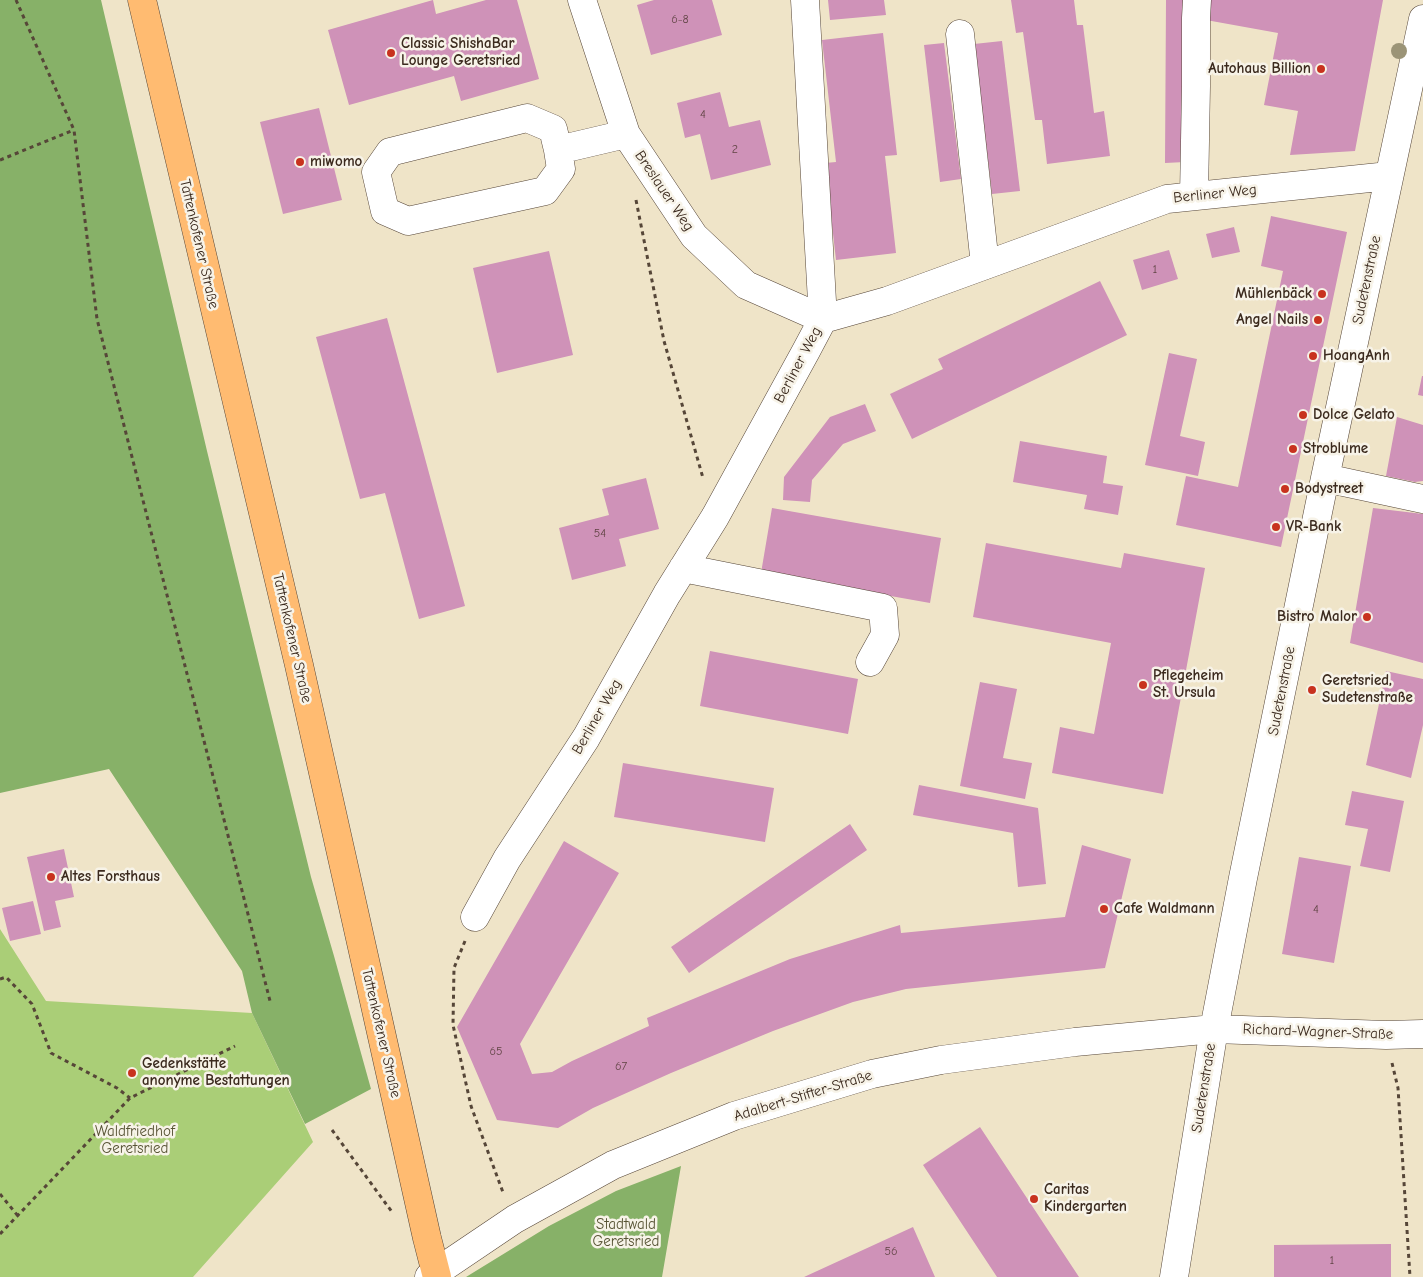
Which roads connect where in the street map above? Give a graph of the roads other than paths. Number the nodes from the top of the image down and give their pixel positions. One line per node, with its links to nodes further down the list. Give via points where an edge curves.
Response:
1 (142, 0): 20 (main road, Tattenkofener Straße, via 299,665)
2 (582, 0): 7 (street, Breslauer Weg)
3 (805, 0): 12 (street)
4 (1197, 0): 10 (street)
5 (1423, 19): 9 (street, Sudetenstraße)
6 (960, 34): 11 (street)
7 (626, 134): 8 (street); 12 (street, Breslauer Weg, via 694,236 739,279)
8 (558, 150): 8 (street, via 553,129 527,118 390,152 376,172 385,211 408,221 545,191 561,169)
9 (1389, 176): 10 (street, Berliner Weg); 13 (street, Sudetenstraße)
10 (1194, 196): 11 (street, Berliner Weg, via 1167,199)
11 (985, 265): 12 (street, Berliner Weg, via 886,301)
12 (823, 319): 15 (street, Berliner Weg)
13 (1325, 478): 14 (street); 18 (street, Sudetenstraße)
14 (1423, 499)
15 (683, 568): 16 (street, via 883,608 886,635); 17 (street, Berliner Weg, via 586,738 507,859)
16 (870, 662)
17 (475, 917)
18 (1214, 1029): 19 (street, Richard-Wagner-Straße); 20 (street, Adalbert-Stifter-Straße, via 1075,1042 941,1060 872,1074 734,1116 613,1166 515,1220); 21 (street, Sudetenstraße)
19 (1423, 1034)
20 (434, 1275)
21 (1174, 1277)

